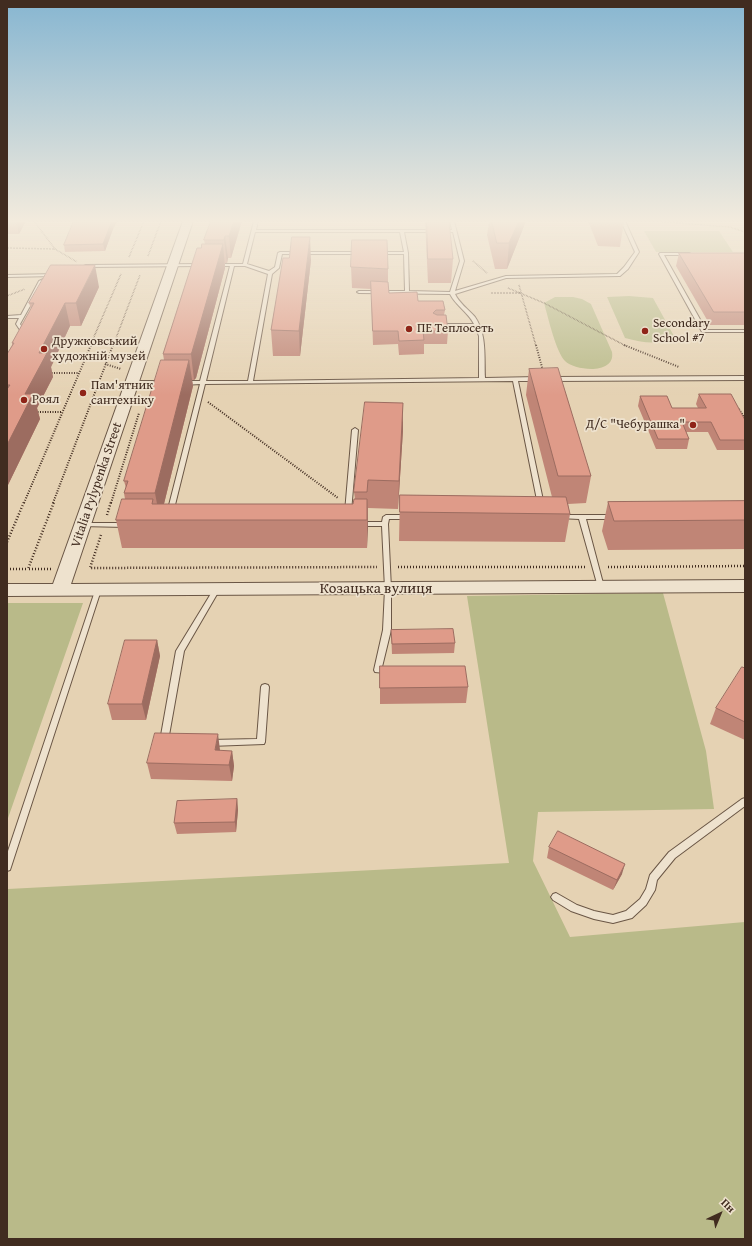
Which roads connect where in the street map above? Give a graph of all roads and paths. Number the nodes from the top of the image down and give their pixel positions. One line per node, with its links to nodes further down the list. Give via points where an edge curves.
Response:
1 (48, 279): 16 (lane, via 41,282)
2 (119, 279): 23 (path)
3 (139, 279): 22 (path)
4 (168, 279): 25 (street, Vitalia Pylypenka Street)
5 (228, 279): 31 (lane)
6 (269, 279): 32 (lane)
7 (407, 279): 13 (lane)
8 (456, 279): 14 (lane)
9 (518, 279): 15 (path)
10 (675, 279): 20 (lane, via 704,331)
11 (496, 280): 14 (lane); 15 (path, via 501,285)
12 (359, 292): 13 (lane)
13 (407, 292): 14 (lane)
14 (452, 293): 18 (lane, via 454,299 473,316)
15 (522, 294): 26 (path, via 618,343); 28 (path, via 543,371)
16 (23, 316): 17 (lane); 21 (lane, via 18,324 24,333)
17 (7, 317)
18 (478, 325): 19 (lane); 29 (lane, via 482,342)
19 (436, 326)
20 (745, 331)
21 (21, 339)
22 (106, 364): 25 (path); 62 (path)
23 (79, 372): 24 (path); 38 (path)
24 (43, 373)
25 (134, 378): 33 (lane); 52 (street, Vitalia Pylypenka Street)
26 (706, 378): 27 (lane); 28 (lane)
27 (745, 378)
28 (532, 379): 30 (lane)
29 (482, 380): 30 (lane); 32 (lane)
30 (515, 380): 43 (lane)
31 (202, 382): 32 (lane); 34 (lane); 35 (lane)
32 (250, 382)
33 (171, 383)
34 (179, 383)
35 (199, 395): 42 (path); 44 (lane)
36 (738, 407): 40 (path)
37 (31, 412): 38 (path)
38 (63, 412): 55 (path)
39 (140, 413): 53 (path)
40 (745, 419)
41 (355, 430): 42 (lane)
42 (349, 506): 49 (lane)
43 (542, 509)
44 (170, 517)
45 (417, 517): 51 (lane, via 386,517)
46 (551, 517): 47 (lane)
47 (582, 517): 48 (lane); 58 (lane)
48 (621, 517)
49 (348, 518)
50 (354, 524): 51 (lane)
51 (385, 524): 57 (lane)
52 (83, 525): 53 (lane); 59 (street, Vitalia Pylypenka Street)
53 (104, 525): 54 (lane); 60 (path)
54 (136, 525)
55 (7, 542)
56 (745, 566): 58 (path)
57 (387, 567): 58 (path); 60 (path); 66 (lane)
58 (596, 567): 64 (lane)
59 (68, 568): 60 (path); 62 (path); 68 (street, Vitalia Pylypenka Street)
60 (90, 568)
61 (7, 569): 62 (path)
62 (28, 569)
63 (745, 586): 64 (street, Козацька вулиця)
64 (601, 587): 66 (street, Козацька вулиця)
65 (217, 589): 66 (street, Козацька вулиця); 69 (street, Козацька вулиця); 72 (lane, via 180,651 163,743)
66 (388, 589): 70 (lane, via 387,630 378,670)
67 (7, 590): 68 (street, Козацька вулиця)
68 (60, 590): 69 (street, Козацька вулиця)
69 (98, 590): 75 (lane)
70 (400, 669)
71 (265, 687): 73 (lane, via 261,742)
72 (171, 743)
73 (201, 743)
74 (745, 801): 76 (lane, via 672,855 653,878 643,902 629,915 613,918 594,915 574,908)
75 (7, 867)
76 (556, 897)

